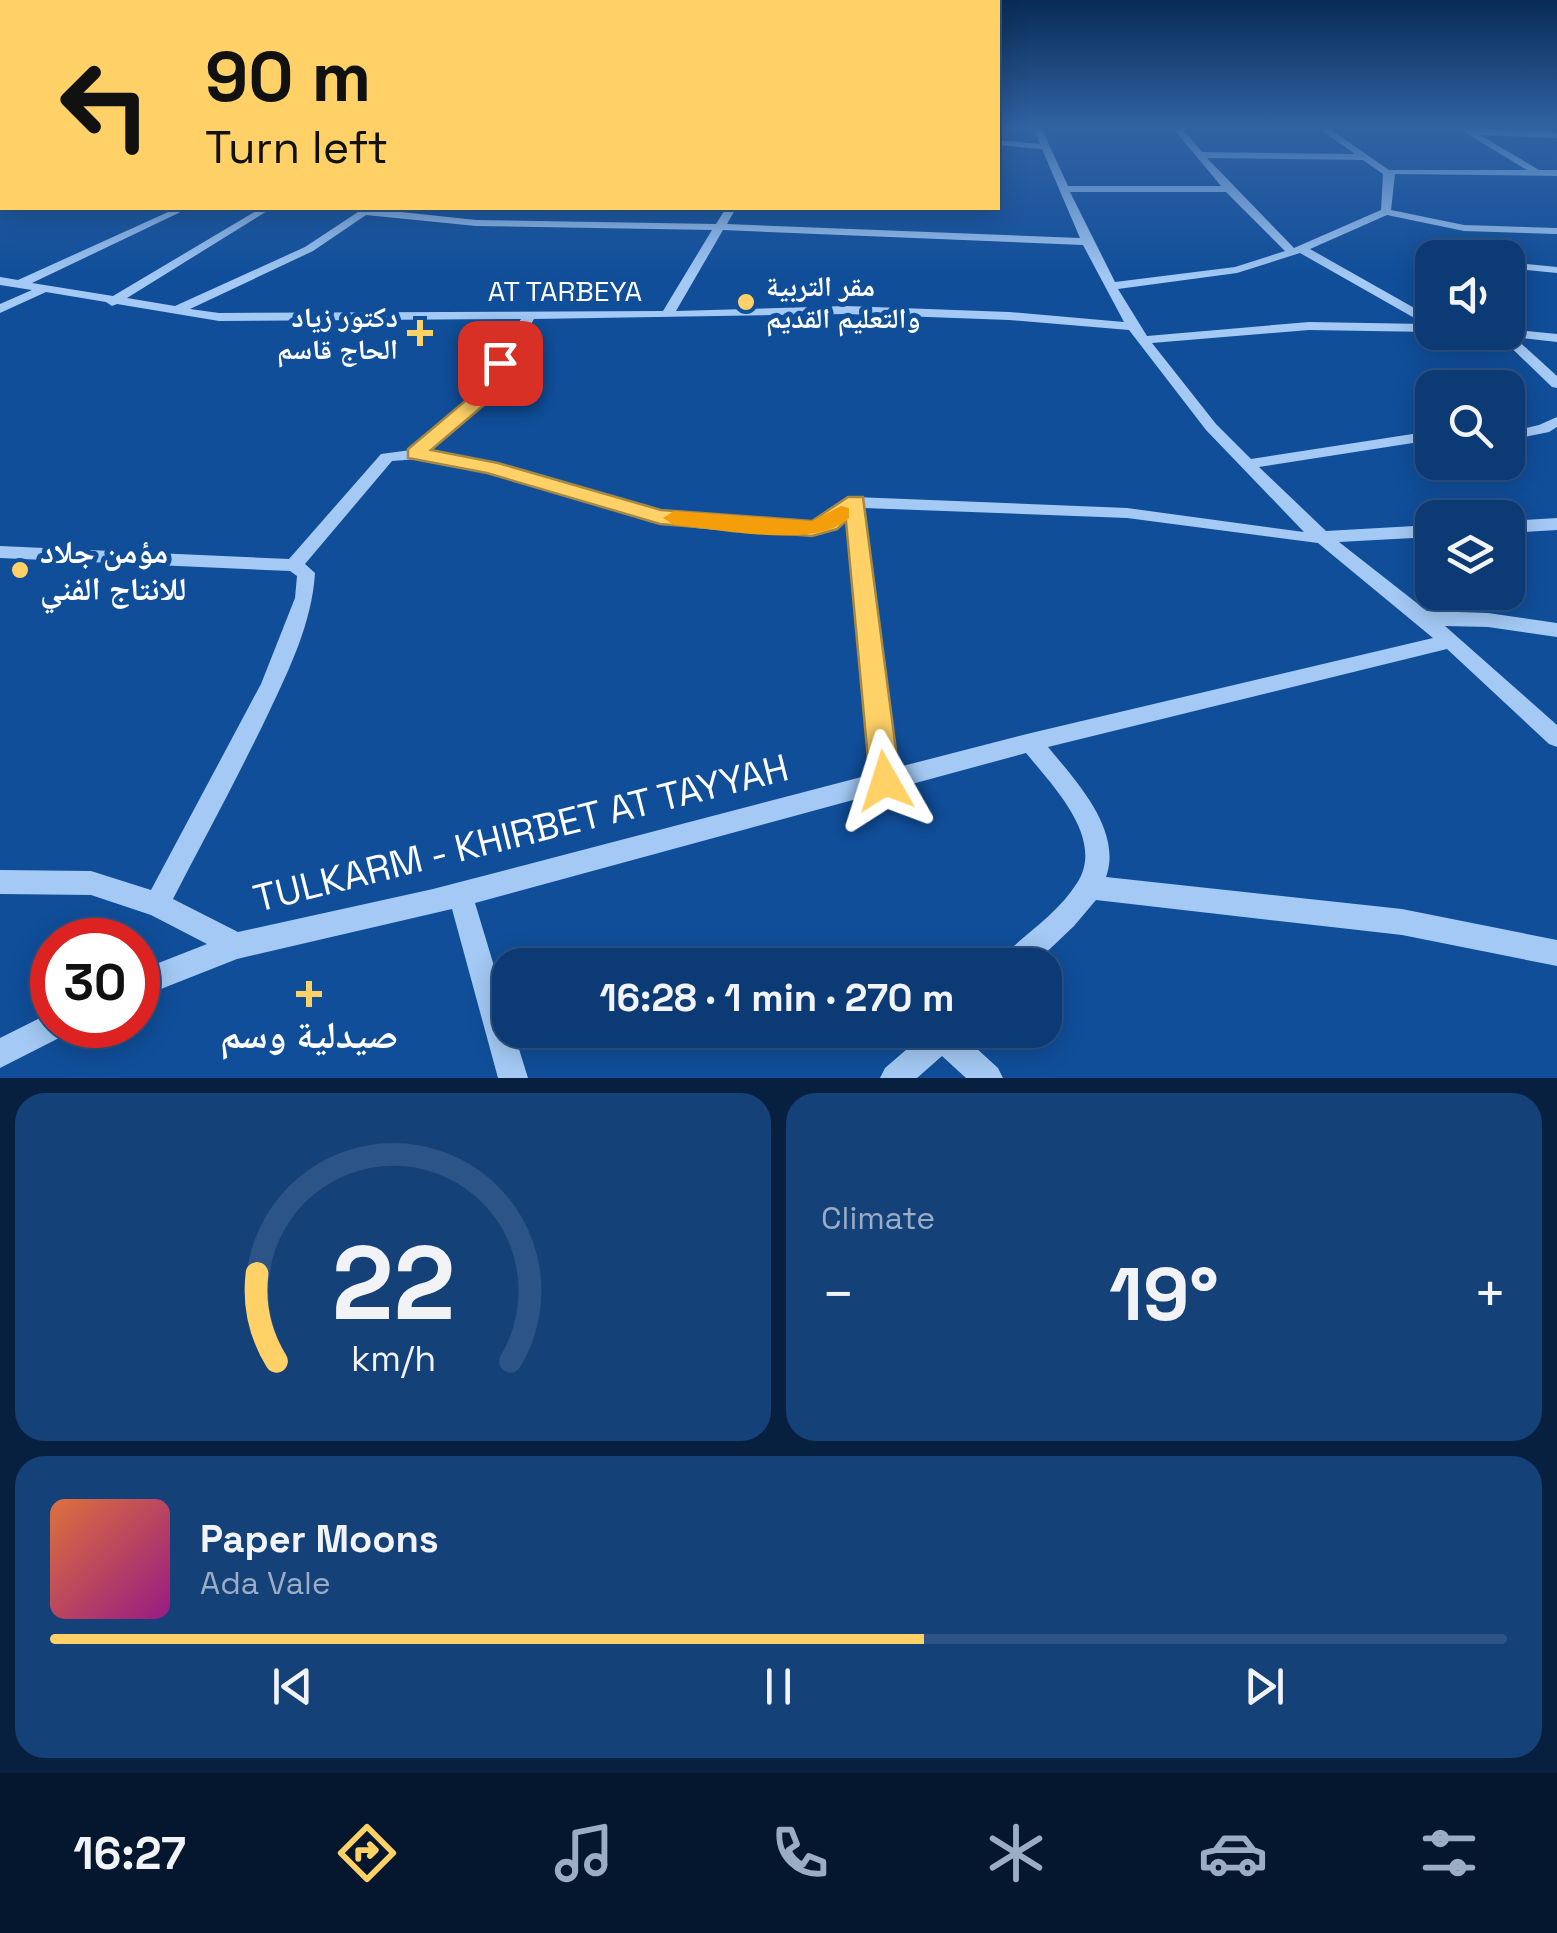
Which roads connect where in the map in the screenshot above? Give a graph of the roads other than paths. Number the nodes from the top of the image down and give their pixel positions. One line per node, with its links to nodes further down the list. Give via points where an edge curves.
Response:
1 (1059, 177): 4 (street)
2 (1219, 177): 5 (street)
3 (1388, 177): 10 (street)
4 (1064, 188): 5 (street); 13 (street)
5 (1229, 189): 14 (street)
6 (180, 210): 18 (street)
7 (264, 210): 21 (street)
8 (366, 210): 11 (street, via 476,223); 23 (street, via 309,250)
9 (730, 210): 11 (street)
10 (1386, 212): 12 (street, via 1464,228); 14 (street)
11 (720, 227): 13 (street); 25 (street)
12 (1557, 231)
13 (1087, 242): 19 (street)
14 (1297, 251): 19 (street, via 1237,270); 26 (street)
15 (1525, 266): 16 (street)
16 (1557, 270)
17 (0, 280): 18 (street, AT TARBEYA)
18 (17, 284): 20 (street, AT TARBEYA)
19 (1111, 286): 28 (street)
20 (42, 290): 21 (street, AT TARBEYA); 22 (street)
21 (112, 302): 23 (street, AT TARBEYA)
22 (0, 309)
23 (174, 312): 24 (street, AT TARBEYA, via 314,319)
24 (530, 315): 25 (street, AT TARBEYA); 37 (street, via 477,401)
25 (667, 316): 28 (street, AT TARBEYA, via 846,310)
26 (1415, 317)
27 (1415, 326): 28 (street, AT TARBEYA)
28 (1138, 333): 38 (street)
29 (1525, 335): 30 (street)
30 (1557, 338)
31 (1520, 350): 32 (street)
32 (1557, 386): 33 (street)
33 (1557, 400)
34 (1557, 421): 35 (street)
35 (1525, 433)
36 (1415, 438): 38 (street)
37 (416, 454): 39 (street, via 490,467 660,517 812,529); 45 (street, via 387,457)
38 (1248, 464): 43 (street)
39 (856, 502): 43 (street, via 1128,513); 51 (street)
40 (1557, 524): 41 (street)
41 (1525, 526)
42 (1415, 532): 43 (street)
43 (1322, 538): 46 (street)
44 (0, 552): 45 (street)
45 (294, 565): 55 (street, via 309,585 275,676)
46 (1422, 618): 47 (street); 48 (street)
47 (1557, 630)
48 (1451, 641): 49 (street); 50 (street, TULKARM - KHIRBET AT TAYYAH)
49 (1557, 738)
50 (1031, 742): 51 (street, TULKARM - KHIRBET AT TAYYAH); 52 (street, via 1092,831)
51 (885, 781): 54 (street, TULKARM - KHIRBET AT TAYYAH)
52 (1093, 877): 57 (street); 58 (street, via 1123,890 1402,922)
53 (0, 882): 55 (street, via 90,883)
54 (460, 894): 56 (street, TULKARM - KHIRBET AT TAYYAH); 64 (street)
55 (157, 904): 56 (street)
56 (237, 946): 59 (street, TULKARM - KHIRBET AT TAYYAH)
57 (1029, 948)
58 (1557, 953)
59 (160, 976)
60 (30, 1038): 63 (street)
61 (930, 1048): 65 (street)
62 (960, 1048): 66 (street)
63 (0, 1054)
64 (513, 1078)
65 (895, 1078)
66 (988, 1078)

